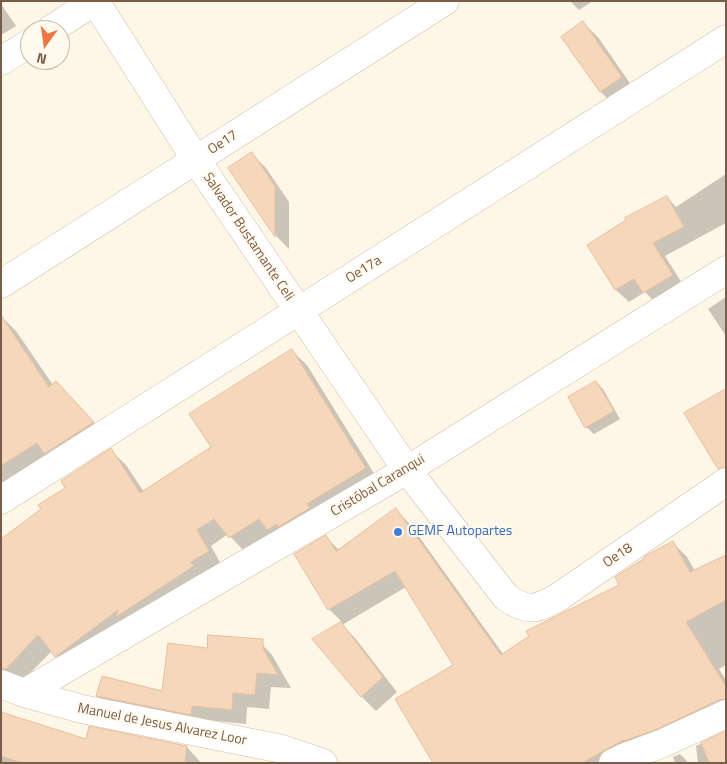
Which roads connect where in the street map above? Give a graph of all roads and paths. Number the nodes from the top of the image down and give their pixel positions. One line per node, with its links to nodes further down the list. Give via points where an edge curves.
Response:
1 (95, 1): 3 (street); 7 (street, Salvador Bustamante Celi)
2 (445, 1): 7 (street, Oe17)
3 (66, 20)
4 (726, 39): 10 (street, Oe17a)
5 (20, 49): 6 (street)
6 (1, 61)
7 (196, 160): 9 (street, Oe17); 10 (street, Salvador Bustamante Celi)
8 (726, 270): 11 (street, Cristóbal Caranqui)
9 (1, 284)
10 (298, 312): 11 (street, Salvador Bustamante Celi); 13 (street, Oe17a)
11 (407, 470): 14 (street, Salvador Bustamante Celi); 15 (street, Cristóbal Caranqui)
12 (726, 482): 14 (street, Oe18, via 542,606 528,608)
13 (1, 500)
14 (506, 597)
15 (13, 689): 17 (street, Manuel de Jesus Alvarez Loor, via 82,709 282,749)
16 (726, 714): 18 (street)
17 (323, 763)
18 (613, 763)

